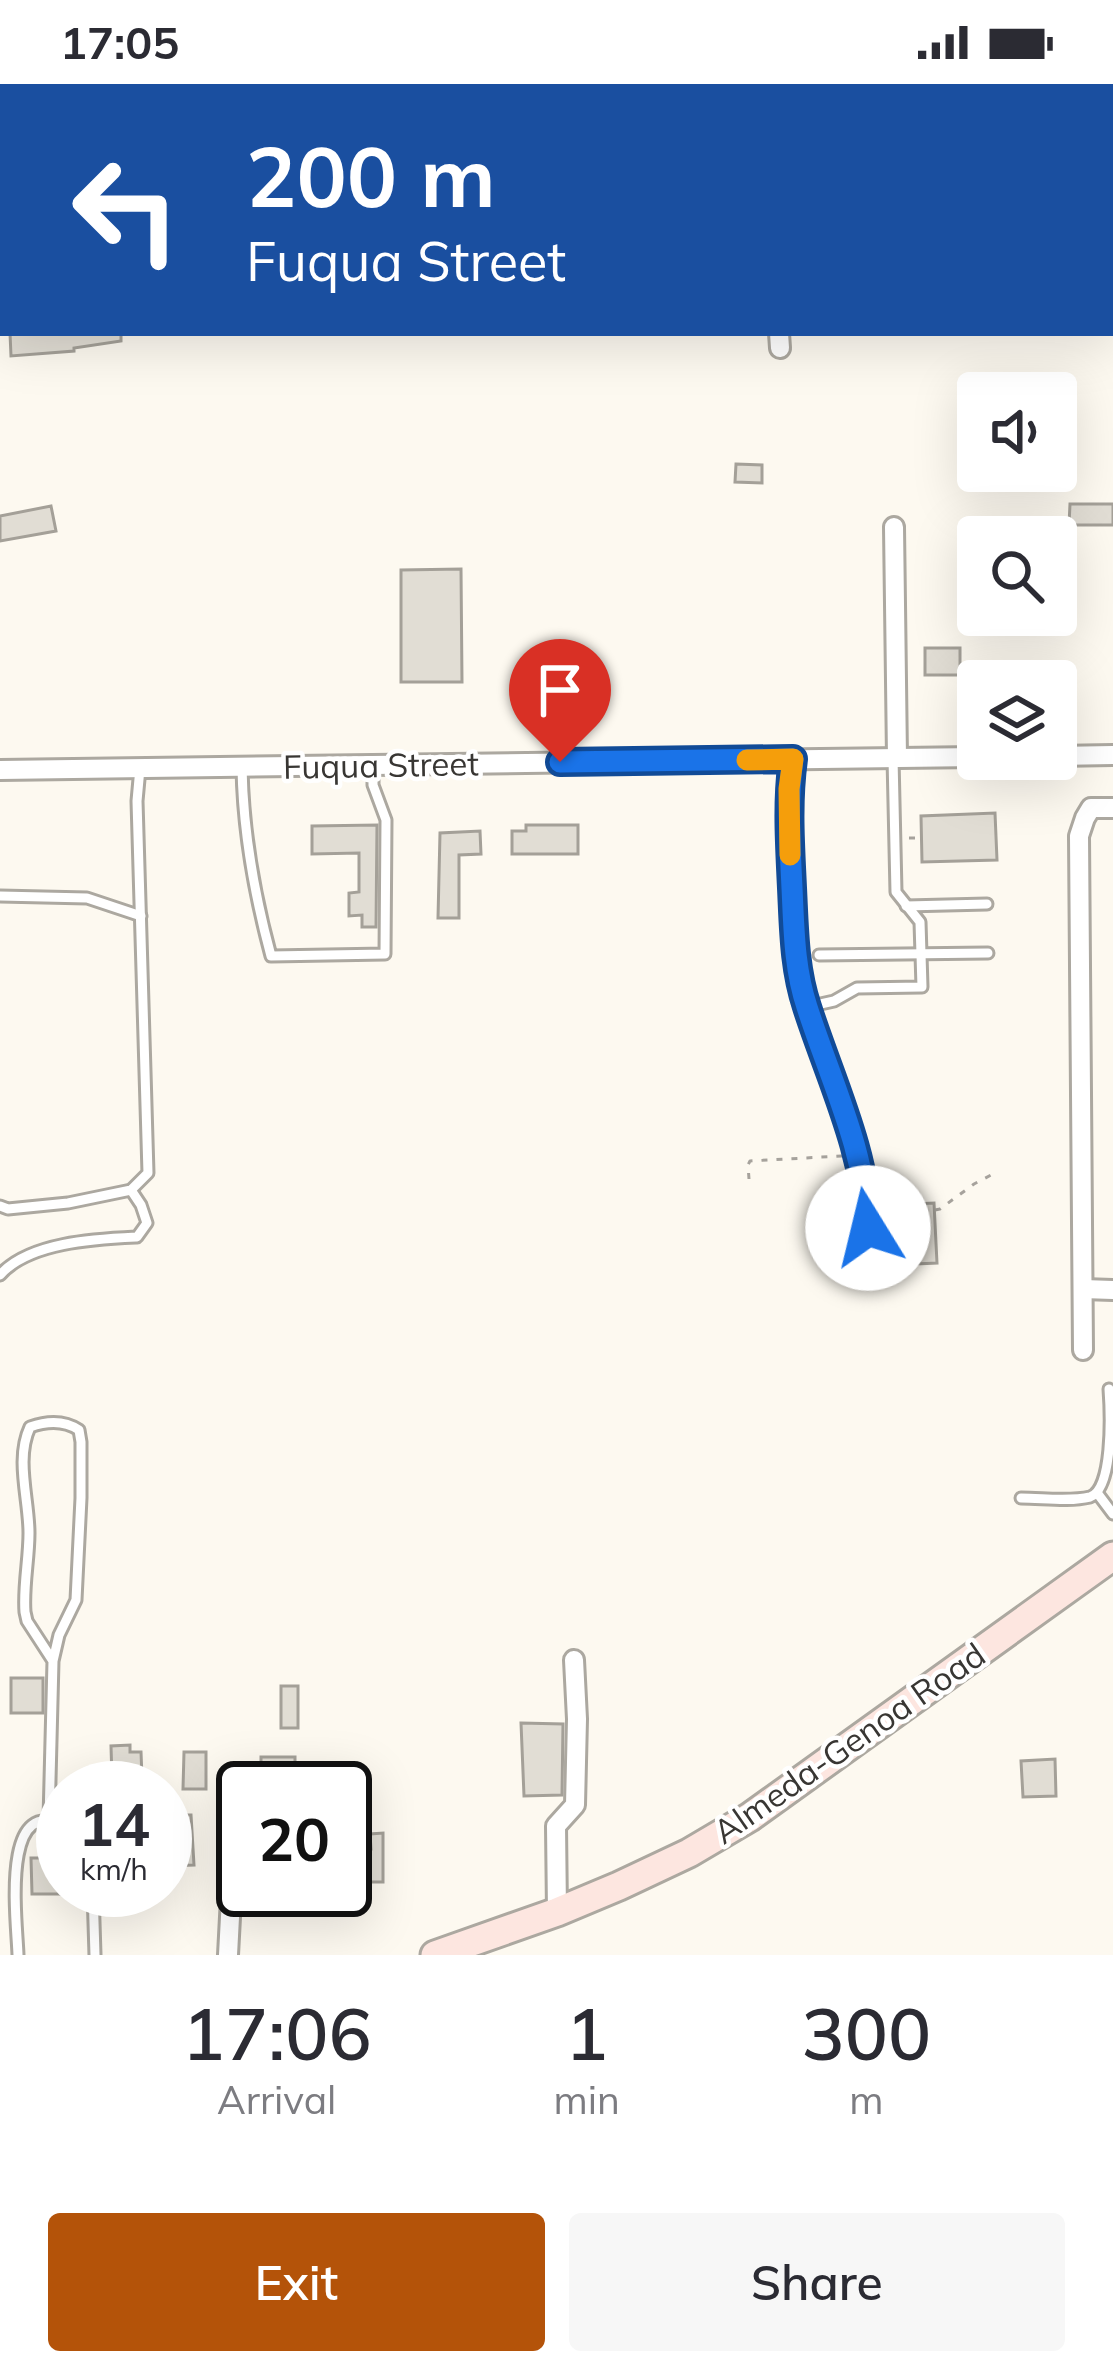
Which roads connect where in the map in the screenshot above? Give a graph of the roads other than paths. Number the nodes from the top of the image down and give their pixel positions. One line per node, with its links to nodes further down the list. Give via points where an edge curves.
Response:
1 (894, 527): 5 (street)
2 (1113, 755): 3 (street)
3 (1077, 756)
4 (957, 757): 5 (street, Fuqua Street)
5 (895, 758): 6 (street, Fuqua Street); 14 (lane, via 896,892)
6 (793, 759): 7 (street, Fuqua Street); 19 (lane, via 794,934)
7 (373, 765): 8 (street, Fuqua Street); 8 (lane, via 386,820 385,954 293,956 271,956 243,816)
8 (242, 766): 9 (street, Fuqua Street)
9 (140, 768): 10 (street, Fuqua Street); 15 (lane)
10 (0, 770)
11 (1113, 808): 24 (street, via 1091,808 1079,836)
12 (0, 896): 15 (lane, via 87,898)
13 (987, 904): 14 (lane)
14 (907, 905): 17 (lane, via 920,922)
15 (141, 916): 20 (lane, via 148,1173)
16 (988, 953): 17 (lane)
17 (921, 954): 18 (lane); 19 (lane, via 922,986 857,988)
18 (820, 955)
19 (807, 1007): 22 (lane, via 852,1138)
20 (131, 1190): 21 (lane); 23 (lane, via 147,1223 137,1237 31,1253)
21 (0, 1206)
22 (868, 1228)
23 (0, 1275)
24 (1082, 1289): 25 (street); 26 (street)
25 (1113, 1290)
26 (1083, 1350)
27 (1109, 1389): 28 (lane, via 1111,1473)
28 (1098, 1494): 29 (lane); 30 (lane)
29 (1021, 1498)
30 (1113, 1514)
31 (1113, 1556): 36 (main road, Almeda-Genoa Road, via 750,1816)
32 (574, 1660): 36 (street, via 575,1805 556,1826)
33 (53, 1661): 33 (lane, via 76,1600 82,1442 68,1423 30,1427 24,1444 25,1612); 34 (lane)
34 (50, 1761)
35 (36, 1822): 39 (lane, via 19,1844)
36 (557, 1912): 42 (main road, Almeda-Genoa Road)
37 (94, 1917): 40 (lane)
38 (230, 1917): 41 (street)
39 (18, 1955)
40 (95, 1955)
41 (228, 1955)
42 (435, 1955)

